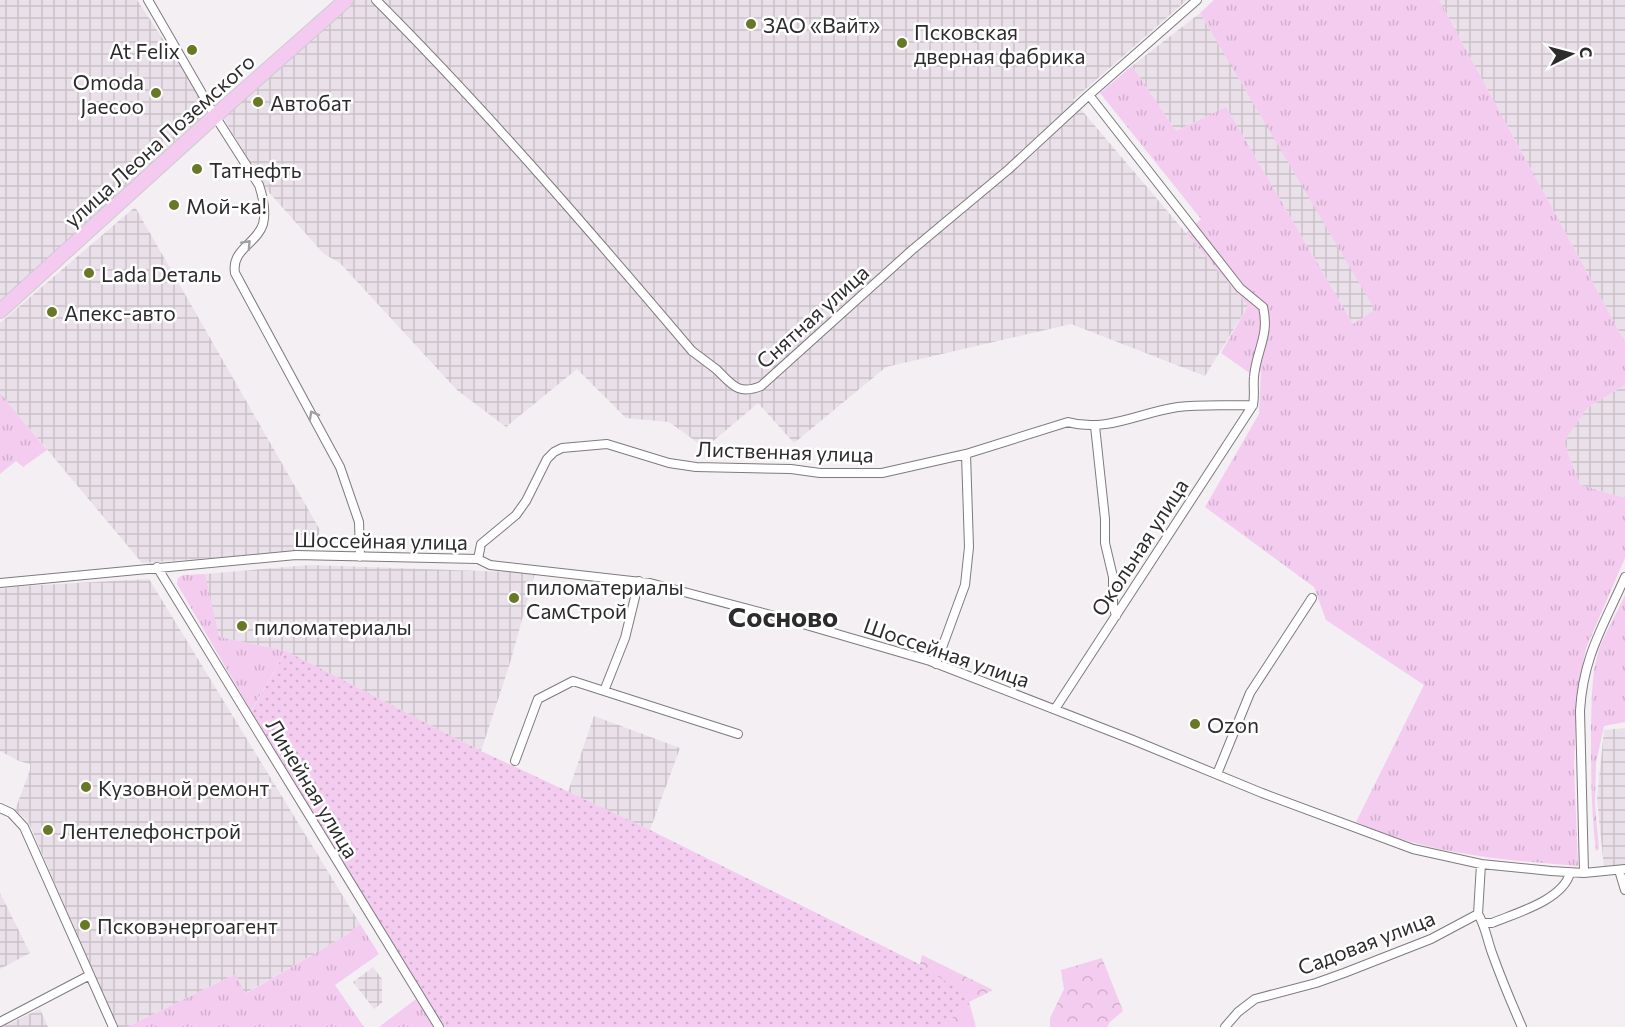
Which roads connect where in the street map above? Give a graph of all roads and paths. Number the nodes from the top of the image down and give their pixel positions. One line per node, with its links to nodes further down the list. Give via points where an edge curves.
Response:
1 (148, 0): 6 (street)
2 (346, 0): 6 (main road, улица Леона Поземского)
3 (376, 0): 5 (street, Снятная улица, via 537,170 693,351 741,389 761,386)
4 (1197, 0): 5 (street, Снятная улица)
5 (1089, 95): 8 (street, via 1240,288 1263,308 1266,324 1254,375)
6 (215, 116): 7 (main road, улица Леона Поземского); 11 (street, one-way to 6, via 359,522 340,467 235,273 237,256 263,223 263,196 254,174)
7 (0, 311)
8 (1253, 405): 9 (street, Лиственная улица, via 1180,407); 18 (street, Окольная улица)
9 (1095, 426): 10 (street, Лиственная улица, via 1068,422); 18 (street)
10 (966, 454): 12 (street, Лиственная улица, via 882,473 820,473 696,467 607,444 562,448 547,459 516,515 481,543); 19 (street, via 969,547 965,585)
11 (360, 557): 12 (street, Шоссейная улица); 13 (street, Шоссейная улица, via 296,555)
12 (478, 560): 15 (street, Шоссейная улица, via 490,565)
13 (157, 567): 16 (street, Шоссейная улица); 36 (street, Линейная улица)
14 (1625, 577): 29 (street, via 1598,634 1582,685)
15 (639, 581): 19 (street, Шоссейная улица); 20 (street, via 625,638)
16 (0, 583)
17 (1312, 598): 24 (street, via 1250,693)
18 (1116, 616): 21 (street, Окольная улица)
19 (936, 664): 21 (street, Шоссейная улица)
20 (604, 692): 22 (street); 23 (street, via 573,681 538,699)
21 (1059, 711): 24 (street, Шоссейная улица)
22 (738, 734)
23 (515, 761)
24 (1217, 774): 26 (street, Шоссейная улица, via 1413,849)
25 (0, 808): 33 (street, via 24,827)
26 (1481, 864): 28 (street, Шоссейная улица); 31 (street)
27 (1622, 870): 29 (street, Шоссейная улица); 30 (street)
28 (1570, 873): 29 (street, Шоссейная улица); 32 (street, via 1558,891 1540,903)
29 (1584, 873)
30 (1625, 890)
31 (1478, 914): 32 (street); 37 (street, Садовая улица, via 1431,939 1344,973 1255,999)
32 (1484, 923): 38 (street, via 1499,973)
33 (90, 975): 34 (street); 35 (street)
34 (0, 1022)
35 (113, 1027)
36 (439, 1027)
37 (1225, 1027)
38 (1522, 1027)

